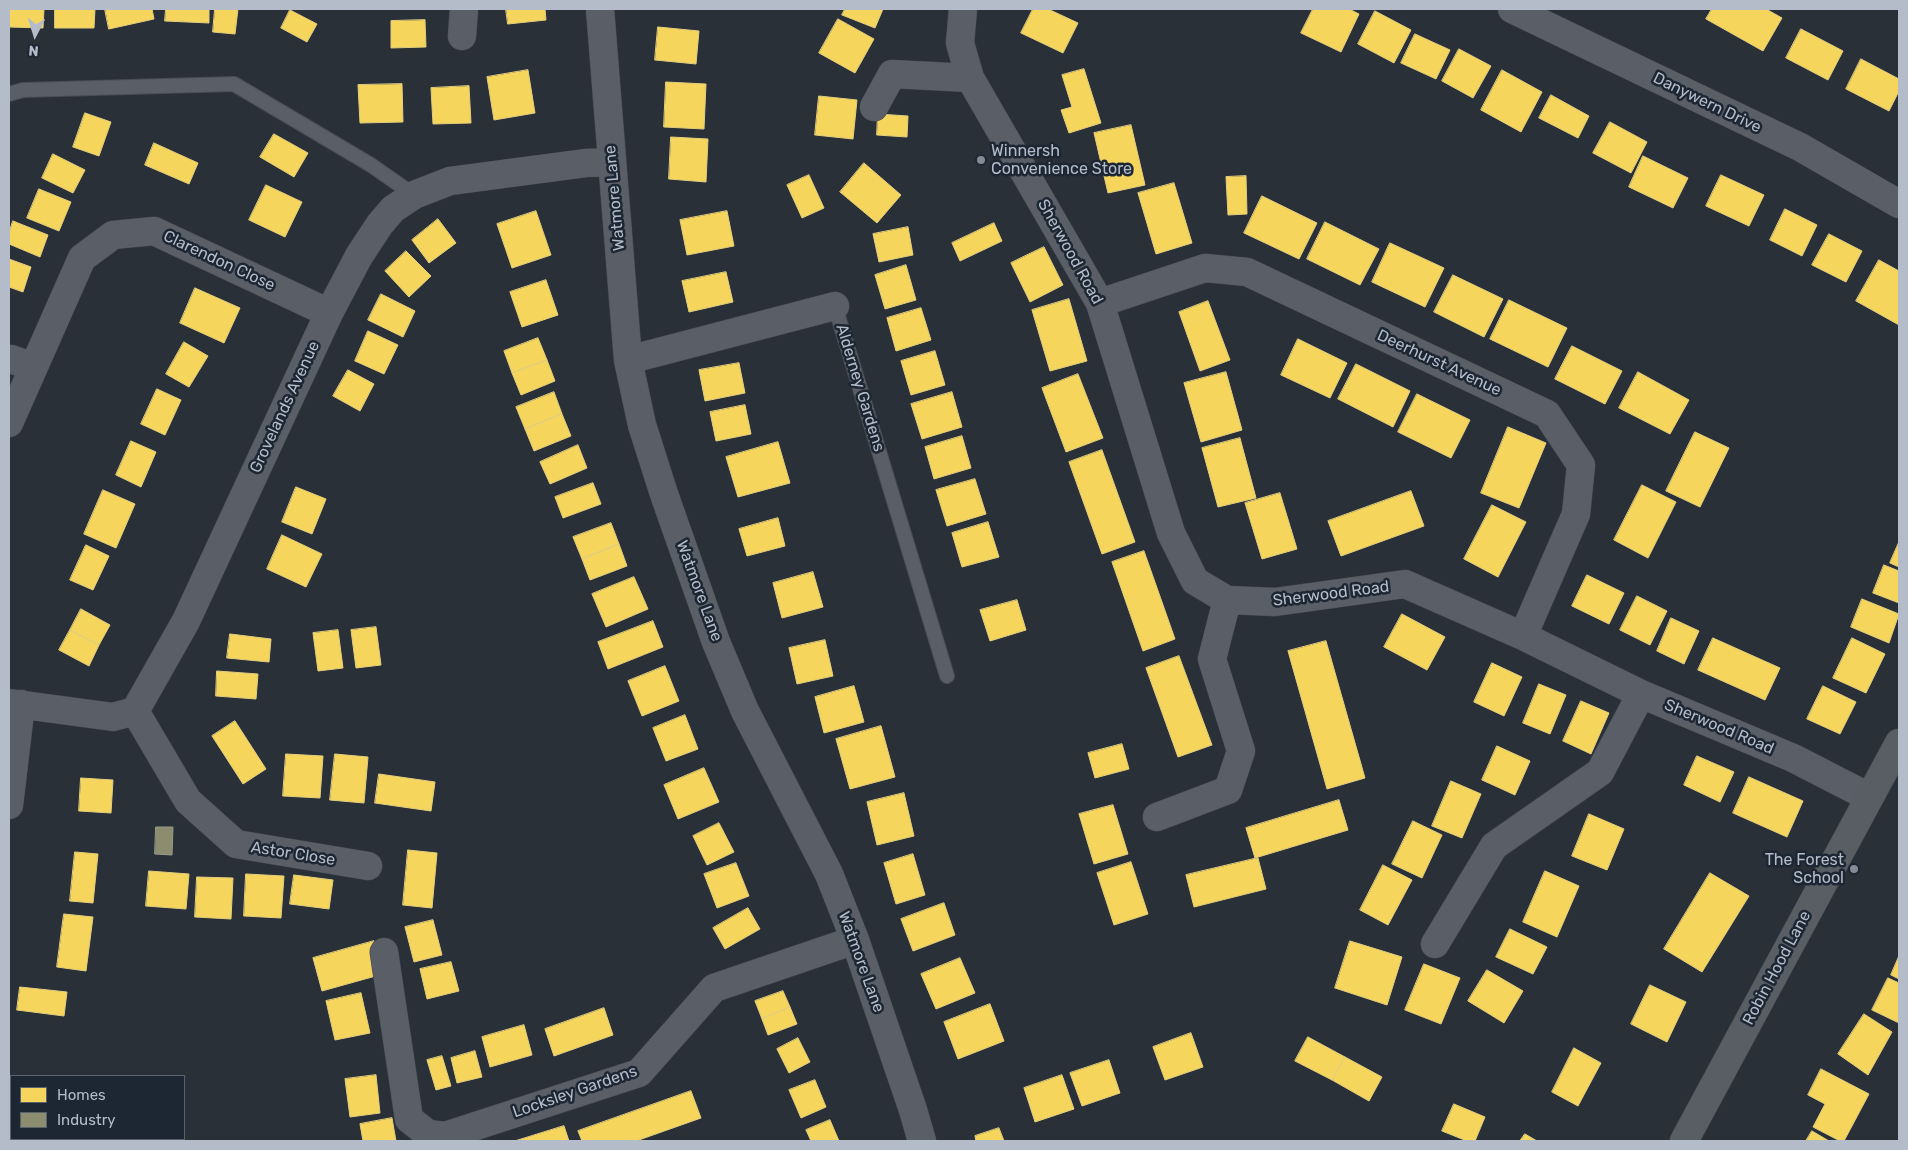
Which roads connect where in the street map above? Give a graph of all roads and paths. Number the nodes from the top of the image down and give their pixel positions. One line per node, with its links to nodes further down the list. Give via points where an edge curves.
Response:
1 (464, 9): 5 (street)
2 (600, 9): 9 (street, Watmore Lane)
3 (963, 9): 6 (street, Sherwood Road, via 960,43)
4 (1512, 9): 11 (street, Danywern Drive, via 1800,147)
5 (462, 36)
6 (970, 78): 8 (street, via 892,74); 12 (street, Sherwood Road)
7 (9, 94): 10 (lane, via 23,90 234,84 371,165)
8 (874, 107)
9 (612, 162): 10 (street, Grovelands Avenue, via 450,181); 15 (street, Watmore Lane)
10 (414, 195): 14 (street, Grovelands Avenue, via 393,209 380,224)
11 (1899, 204)
12 (1100, 303): 17 (street, Sherwood Road, via 1171,533 1195,581); 18 (street, Deerhurst Avenue, via 1205,268 1247,272 1547,414 1581,466 1576,514)
13 (835, 306): 15 (street, Alderney Gardens); 19 (lane, Alderney Gardens)
14 (328, 313): 16 (street, Clarendon Close, via 154,231 114,235 82,258 22,363); 22 (street, Grovelands Avenue, via 186,621)
15 (628, 360): 28 (street, Watmore Lane, via 642,424 716,642 746,711 829,874)
16 (9, 423)
17 (1227, 600): 18 (street, Sherwood Road, via 1275,602 1405,584); 26 (street, via 1212,659 1241,751 1231,782 1228,790)
18 (1523, 636): 20 (street, Sherwood Road)
19 (947, 676)
20 (1641, 694): 24 (street, Sherwood Road, via 1793,758); 29 (street, via 1600,772 1494,846)
21 (15, 704): 22 (street, via 113,717); 25 (street)
22 (135, 711): 27 (street, Astor Close, via 188,801 236,844)
23 (1899, 743): 24 (main road, Robin Hood Lane)
24 (1870, 797): 32 (main road, Robin Hood Lane)
25 (9, 804)
26 (1157, 817)
27 (368, 866)
28 (855, 940): 30 (street, Locksley Gardens, via 714,988 639,1074 445,1136 428,1134 409,1119); 31 (street, Watmore Lane)
29 (1435, 944)
30 (384, 952)
31 (922, 1141)
32 (1684, 1141)

